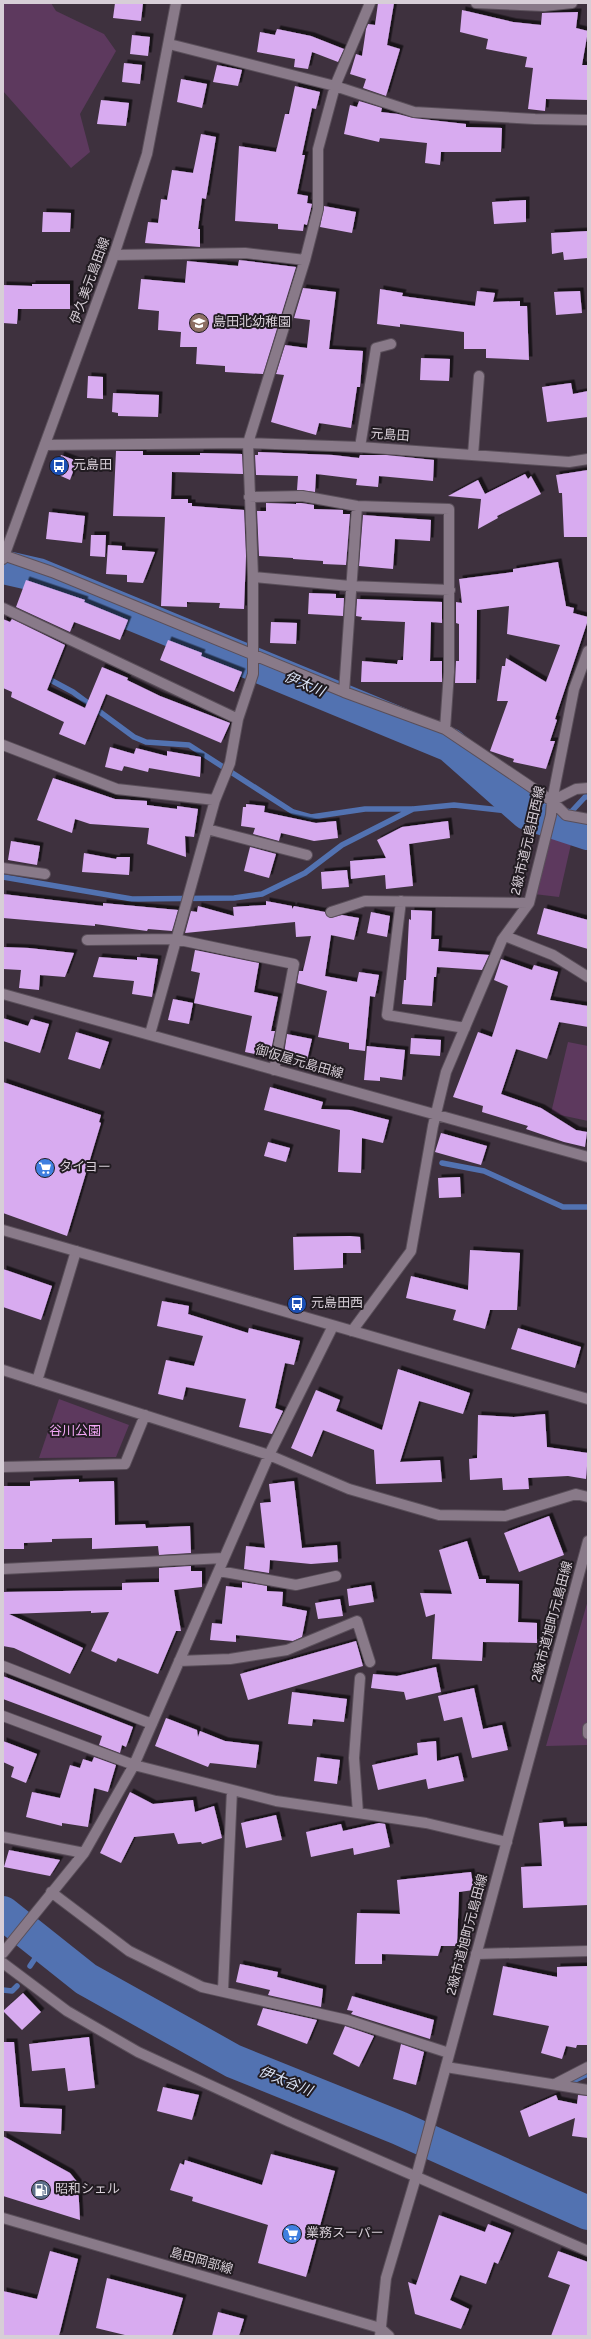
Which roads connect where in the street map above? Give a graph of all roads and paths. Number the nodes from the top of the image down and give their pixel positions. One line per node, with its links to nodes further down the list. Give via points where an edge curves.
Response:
1 (176, 3): 5 (street, 伊久美元島田線)
2 (370, 3): 6 (street)
3 (476, 3): 4 (street, via 544,6)
4 (572, 3)
5 (169, 44): 6 (street); 8 (street, 伊久美元島田線, via 147,154)
6 (335, 86): 7 (street, via 414,112); 9 (street, via 318,150 318,209)
7 (588, 120)
8 (114, 255): 9 (street, via 245,253); 13 (street, 伊久美元島田線)
9 (305, 260): 12 (street)
10 (391, 344): 14 (street, via 376,348)
11 (479, 376): 15 (street)
12 (248, 443): 13 (street, 元島田); 14 (street, 元島田); 17 (street)
13 (45, 445): 19 (street, 伊久美元島田線)
14 (360, 447): 15 (street, 元島田)
15 (473, 455): 16 (street, 元島田, via 569,462)
16 (588, 459)
17 (249, 496): 18 (street, via 302,496); 20 (street)
18 (356, 506): 21 (street); 22 (street, via 449,509)
19 (4, 556): 25 (street, via 52,572)
20 (252, 577): 21 (street); 25 (street)
21 (350, 586): 22 (street); 26 (street)
22 (450, 590): 28 (street)
23 (3, 608): 27 (street)
24 (588, 651): 32 (street, 2級市道元島田西線, via 574,689)
25 (253, 657): 26 (street); 27 (street, via 253,674)
26 (344, 692): 28 (street)
27 (238, 719): 31 (street, via 230,763)
28 (445, 729): 32 (street)
29 (3, 745): 31 (street, via 117,790)
30 (588, 788): 32 (street, via 576,790)
31 (215, 800): 34 (street)
32 (552, 801): 33 (street, via 566,815); 39 (street, 2級市道元島田西線)
33 (588, 819)
34 (207, 829): 35 (street); 42 (street)
35 (307, 855)
36 (3, 868): 37 (street)
37 (45, 874)
38 (401, 901): 39 (street); 40 (street, via 365,902); 46 (street, via 387,1015)
39 (529, 903): 41 (street, 2級市道元島田西線)
40 (331, 912)
41 (505, 936): 44 (street, via 553,955); 46 (street, 2級市道元島田西線)
42 (175, 939): 43 (street); 47 (street); 48 (street, via 294,964)
43 (87, 940)
44 (588, 977)
45 (3, 994): 47 (street, 御仮屋元島田線)
46 (465, 1028): 49 (street, 2級市道元島田西線, via 446,1072)
47 (150, 1034): 48 (street, 御仮屋元島田線)
48 (274, 1070): 49 (street, 御仮屋元島田線)
49 (436, 1116): 50 (street, 御仮屋元島田線); 54 (street, 2級市道元島田西線, via 411,1251)
50 (588, 1158)
51 (3, 1230): 52 (street)
52 (76, 1251): 53 (street); 56 (street)
53 (333, 1326): 54 (street); 59 (street)
54 (352, 1331): 57 (street)
55 (3, 1370): 56 (street)
56 (37, 1381): 58 (street)
57 (588, 1399)
58 (145, 1415): 59 (street); 60 (street, via 125,1464)
59 (269, 1455): 61 (street, via 349,1489 439,1516 505,1516 576,1494); 63 (street)
60 (3, 1467)
61 (588, 1497)
62 (588, 1541): 79 (street, 2級市道旭町元島田線)
63 (224, 1558): 64 (street); 65 (street)
64 (3, 1569)
65 (219, 1571): 66 (street, via 296,1585); 67 (street)
66 (336, 1576)
67 (179, 1661): 68 (street, via 230,1659 287,1650 357,1621); 72 (street)
68 (370, 1662)
69 (3, 1666): 72 (street)
70 (360, 1678): 77 (street, via 354,1758)
71 (3, 1716): 75 (street)
72 (152, 1724): 75 (street)
73 (588, 1728): 74 (street)
74 (588, 1734)
75 (134, 1765): 76 (street); 80 (street)
76 (232, 1790): 77 (street, via 276,1801); 86 (street)
77 (358, 1813): 79 (street, via 426,1823)
78 (3, 1837): 80 (street)
79 (507, 1842): 84 (street, 2級市道旭町元島田線)
80 (84, 1854): 81 (street)
81 (50, 1892): 83 (street); 86 (street, via 130,1951 202,1987)
82 (588, 1951): 84 (street)
83 (3, 1953)
84 (476, 1954): 87 (street, 2級市道旭町元島田線)
85 (3, 1963): 92 (street, via 67,2011 138,2052)
86 (223, 1990): 87 (street, via 347,2020)
87 (449, 2052): 88 (street, 2級市道旭町元島田線)
88 (446, 2067): 90 (street); 92 (street, 2級市道旭町元島田線)
89 (588, 2067): 90 (street)
90 (557, 2083): 91 (street)
91 (588, 2090)
92 (416, 2177): 94 (street); 95 (street, 2級市道旭町元島田線, via 386,2278)
93 (3, 2218): 95 (street, 島田岡部線)
94 (588, 2251)
95 (380, 2332): 96 (street, 島田岡部線)
96 (389, 2336)

